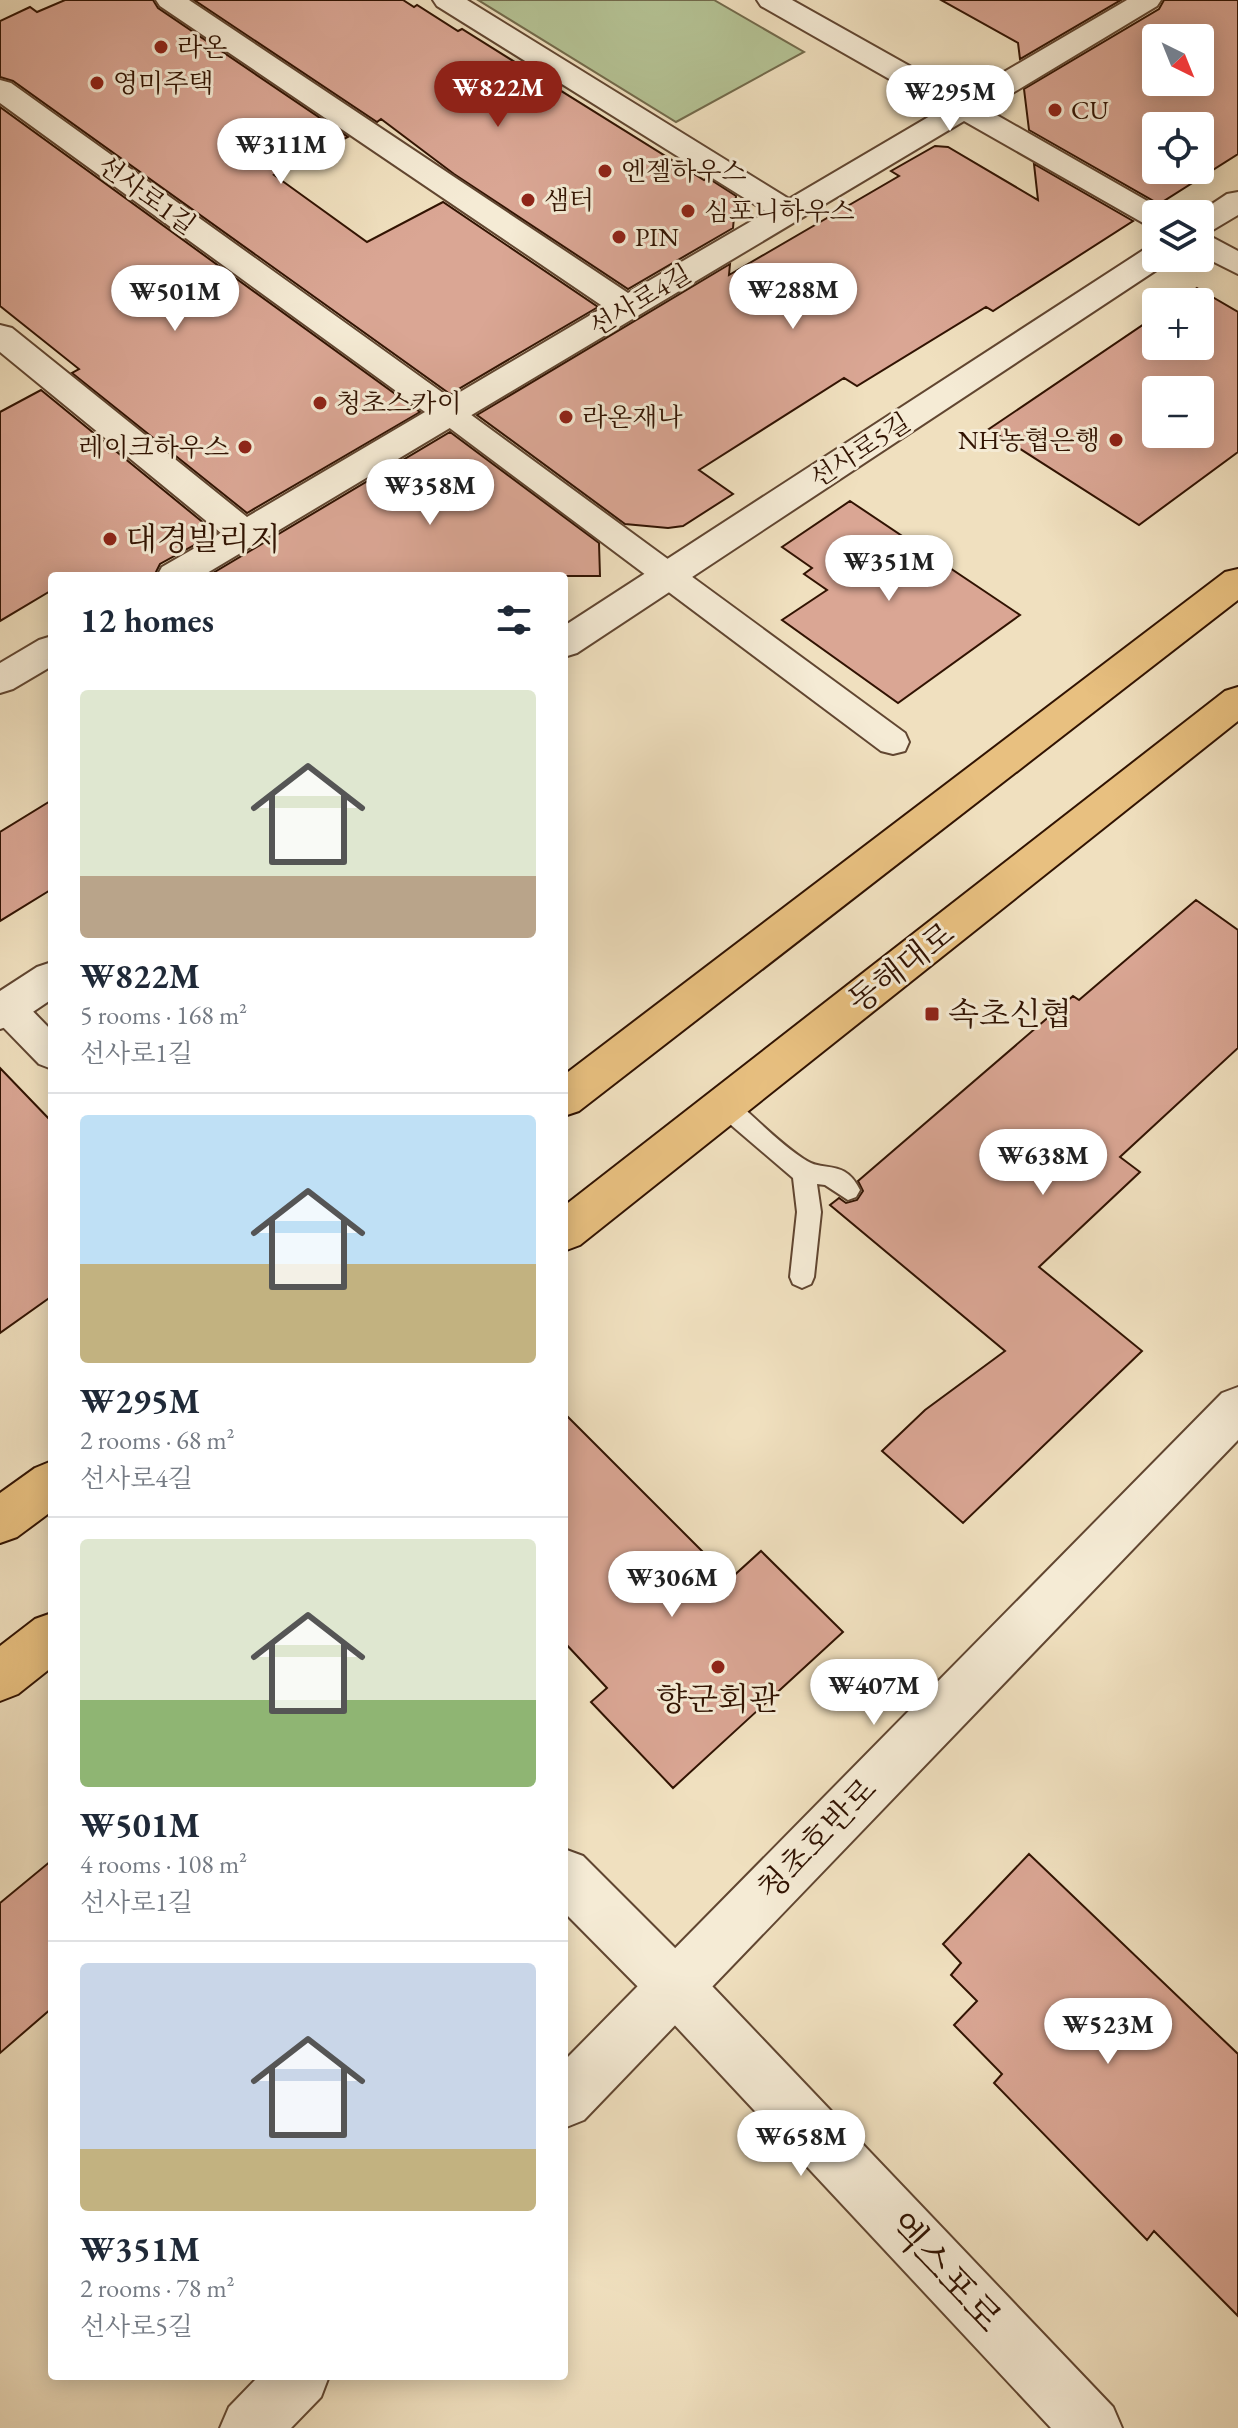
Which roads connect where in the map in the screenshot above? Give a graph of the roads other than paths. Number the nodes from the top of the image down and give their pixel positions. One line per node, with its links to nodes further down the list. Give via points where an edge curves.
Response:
1 (170, 0): 14 (street)
2 (447, 0): 9 (street)
3 (771, 0): 6 (street)
4 (1147, 0): 6 (street, 선사로4길)
5 (0, 89): 16 (street, 선사로1길)
6 (963, 110): 8 (street); 9 (street, 선사로4길)
7 (1238, 201): 10 (street)
8 (1142, 209)
9 (789, 212): 14 (street, 선사로4길)
10 (1214, 217)
11 (1214, 250): 12 (street)
12 (1238, 264)
13 (1142, 265): 19 (street, 선사로5길)
14 (627, 308): 16 (street, 선사로4길)
15 (0, 335): 17 (street)
16 (449, 413): 17 (street, 선사로4길); 19 (street)
17 (245, 534): 18 (street, 선사로4길)
18 (182, 572)
19 (667, 576): 21 (street, 선사로5길); 25 (street)
20 (1238, 581): 29 (main road)
21 (568, 641)
22 (48, 651): 23 (street)
23 (0, 680)
24 (1238, 701): 30 (main road, 동해대로)
25 (893, 742)
26 (48, 980): 27 (street)
27 (2, 1007): 28 (street)
28 (48, 1050)
29 (568, 1096)
30 (725, 1106): 31 (lane); 33 (main road, 동해대로)
31 (804, 1173): 32 (lane, via 830,1175); 34 (lane, via 809,1212)
32 (848, 1190)
33 (568, 1229)
34 (802, 1277)
35 (1238, 1408): 41 (street, 청초호반로)
36 (48, 1486): 37 (main road)
37 (0, 1521)
38 (48, 1639): 39 (main road)
39 (0, 1677)
40 (568, 1879): 41 (street, 엑스포로)
41 (674, 1985): 42 (street, 청초호반로); 45 (street, 엑스포로)
42 (568, 2096)
43 (296, 2380): 44 (street)
44 (250, 2428)
45 (1092, 2428)

